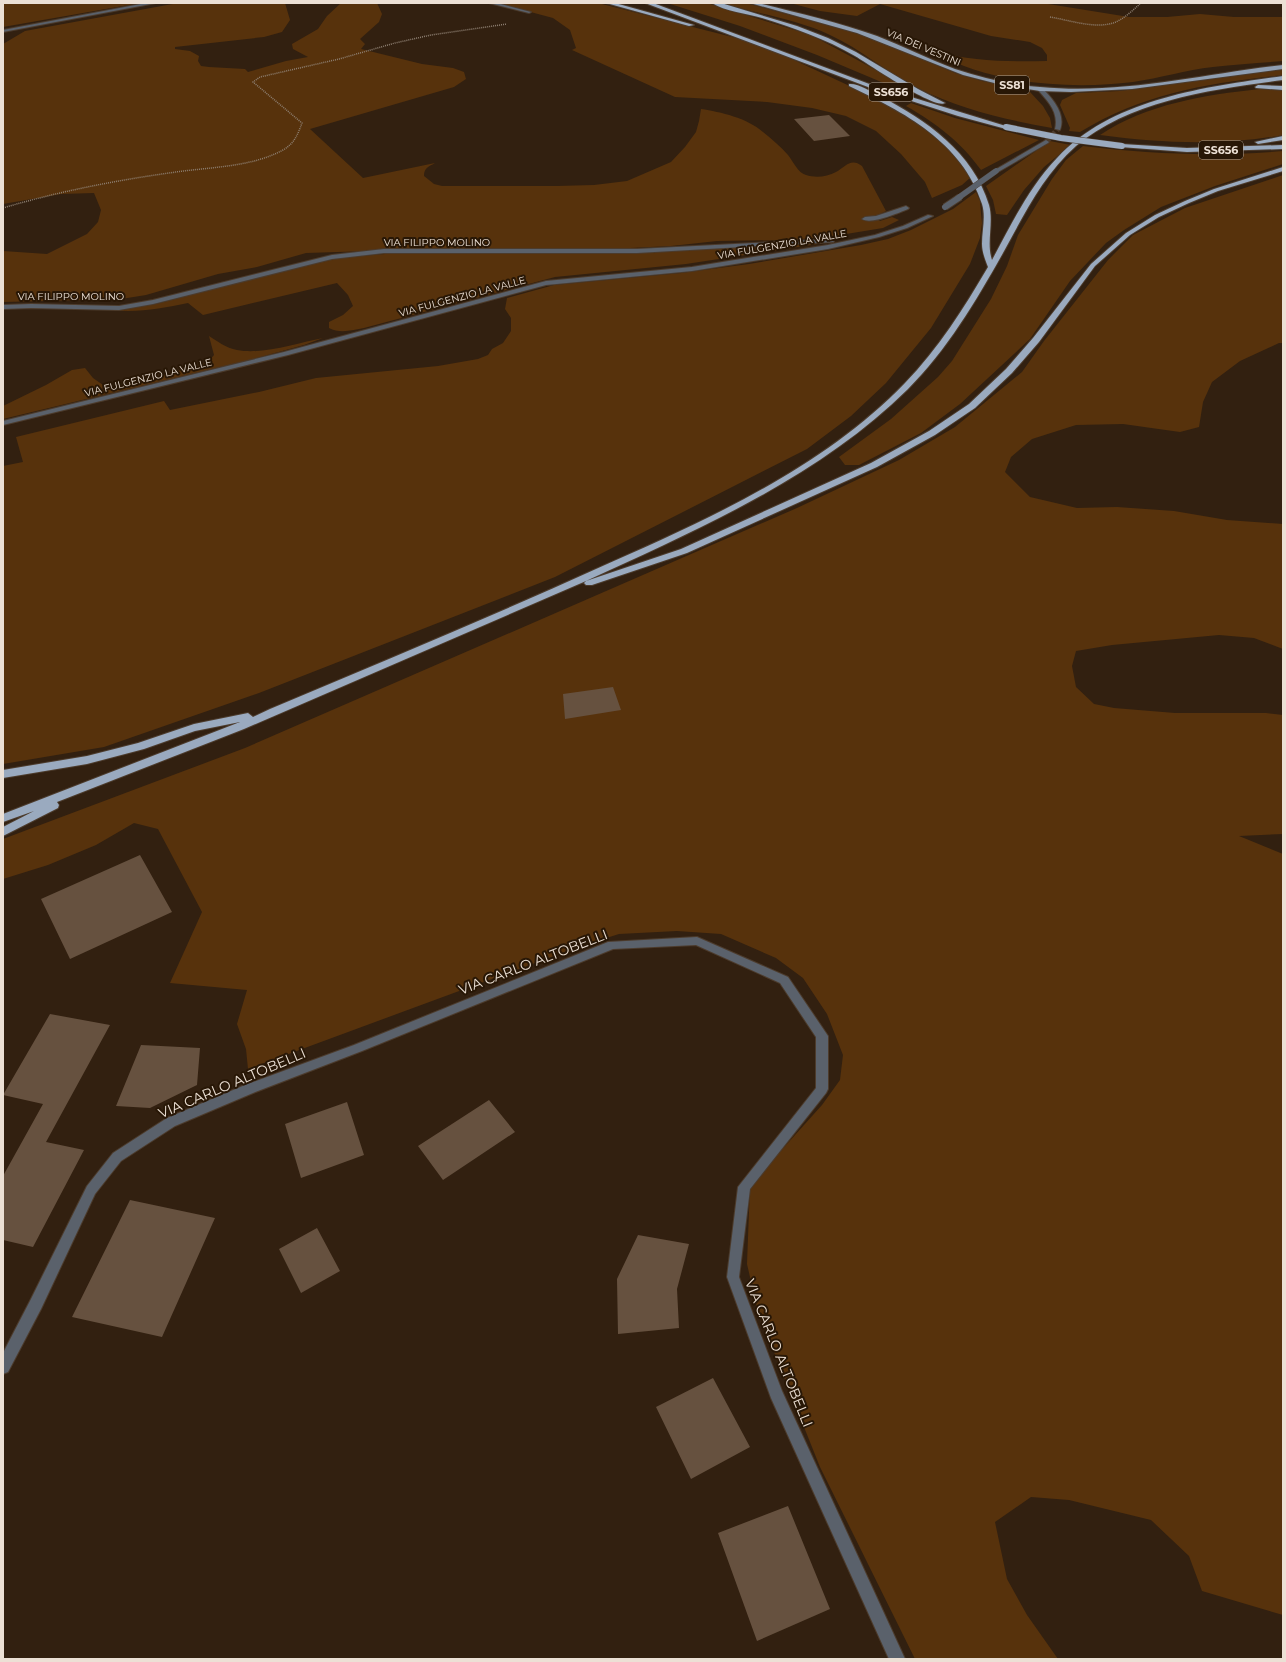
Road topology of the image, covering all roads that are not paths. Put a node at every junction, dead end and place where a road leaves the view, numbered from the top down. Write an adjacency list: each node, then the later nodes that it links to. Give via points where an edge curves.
1 (154, 3): 8 (street)
2 (491, 3): 7 (street)
3 (609, 3): 9 (highway)
4 (648, 3): 9 (highway, SS656)
5 (715, 3): 16 (highway, via 808,31 842,46 934,99)
6 (752, 3): 14 (main road, VIA DEI VESTINI / SS81, via 873,36 958,72 1005,84)
7 (529, 12)
8 (3, 31)
9 (744, 38): 10 (highway, SS656)
10 (778, 51): 16 (highway, SS656, via 909,98); 28 (highway, via 888,102 925,125 956,153 978,183 986,205 986,251)
11 (1283, 67): 14 (main road, VIA DEI VESTINI / SS81, via 1219,74 1127,89)
12 (1283, 78): 15 (highway)
13 (1283, 88): 15 (highway, via 1237,89)
14 (1040, 89): 17 (street, via 1056,110 1060,123)
15 (1194, 94): 28 (highway, via 1128,113 1088,134 1071,148 1053,166 1021,211)
16 (1006, 127): 21 (highway, SS656, bridge, via 1061,138)
17 (1058, 129)
18 (1283, 138): 21 (highway)
19 (1046, 142): 23 (street, bridge, via 996,171)
20 (1283, 147): 21 (highway, SS656)
21 (1160, 149)
22 (1283, 169): 31 (highway, via 1186,202 1128,234 1093,265 1009,371 972,406 932,434 874,465 684,551)
23 (945, 207)
24 (906, 208): 26 (street)
25 (930, 216): 27 (street, VIA FULGENZIO LA VALLE)
26 (865, 219)
27 (877, 236): 29 (street, VIA FILIPPO MOLINO, via 809,243 744,244 637,251 384,252 332,257 153,302 119,308); 30 (street, VIA FULGENZIO LA VALLE, via 828,247 692,269 546,283 293,352)
28 (991, 267): 31 (highway, via 970,303 922,371 864,425 822,456 764,492 595,574)
29 (3, 307)
30 (3, 423)
31 (526, 604): 32 (highway)
32 (273, 713): 33 (highway, via 194,728 87,760); 34 (highway)
33 (3, 774)
34 (101, 781): 35 (highway); 36 (highway)
35 (3, 818)
36 (3, 832)
37 (3, 1368): 38 (street, VIA CARLO ALTOBELLI, via 91,1190 117,1157 171,1122 612,945 697,941 784,980 822,1036 822,1089 744,1187 733,1277 776,1393)
38 (897, 1659)

